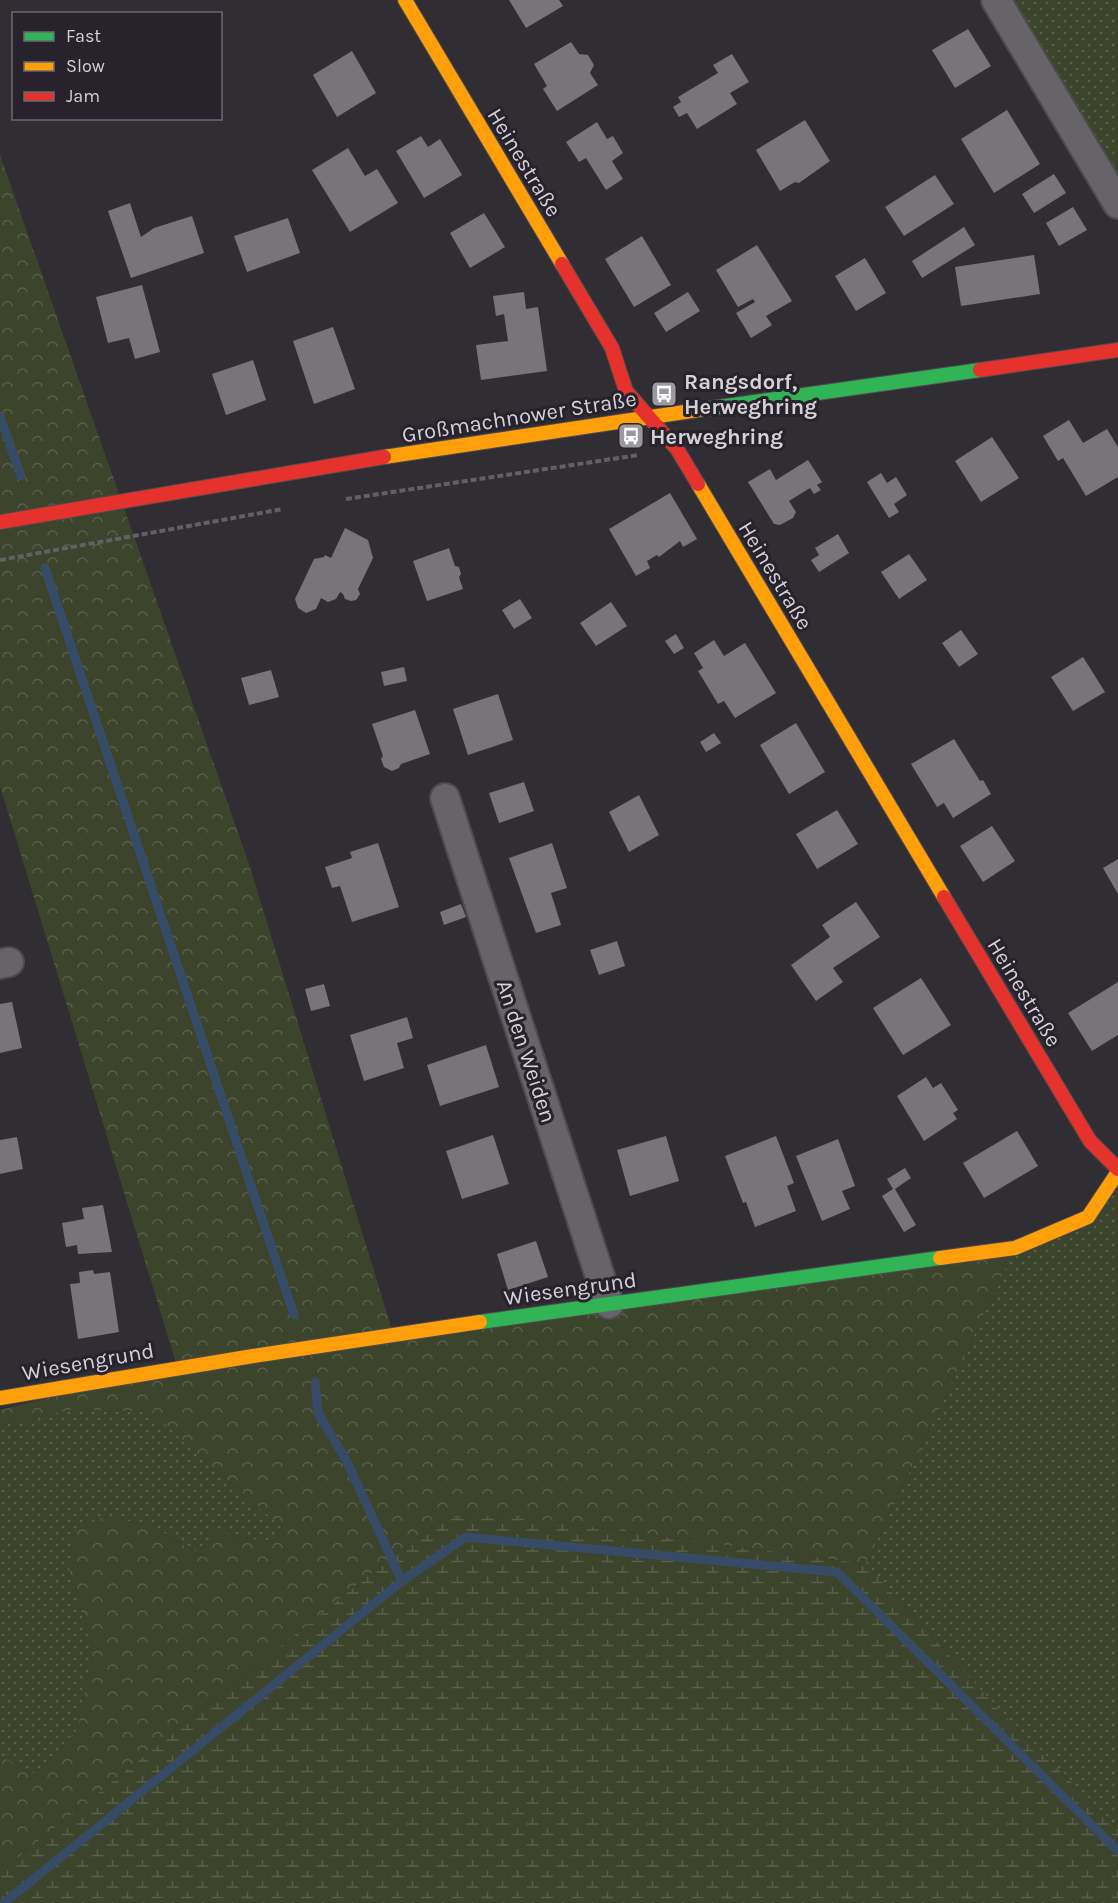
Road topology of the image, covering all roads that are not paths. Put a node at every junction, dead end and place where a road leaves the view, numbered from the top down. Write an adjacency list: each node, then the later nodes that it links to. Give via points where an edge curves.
1 (405, 0): 5 (street, Heinestraße, via 612,348 626,391)
2 (996, 0): 3 (street)
3 (1118, 204)
4 (1118, 350): 5 (street, Großmachnower Straße)
5 (648, 417): 6 (street, Großmachnower Straße); 8 (street, Heinestraße, via 677,449 1090,1141)
6 (0, 522)
7 (445, 798): 9 (street, An den Weiden)
8 (1118, 1171): 9 (street, Wiesengrund, via 1088,1217 1015,1248)
9 (609, 1304): 10 (street, Wiesengrund, via 178,1366)
10 (0, 1398)

